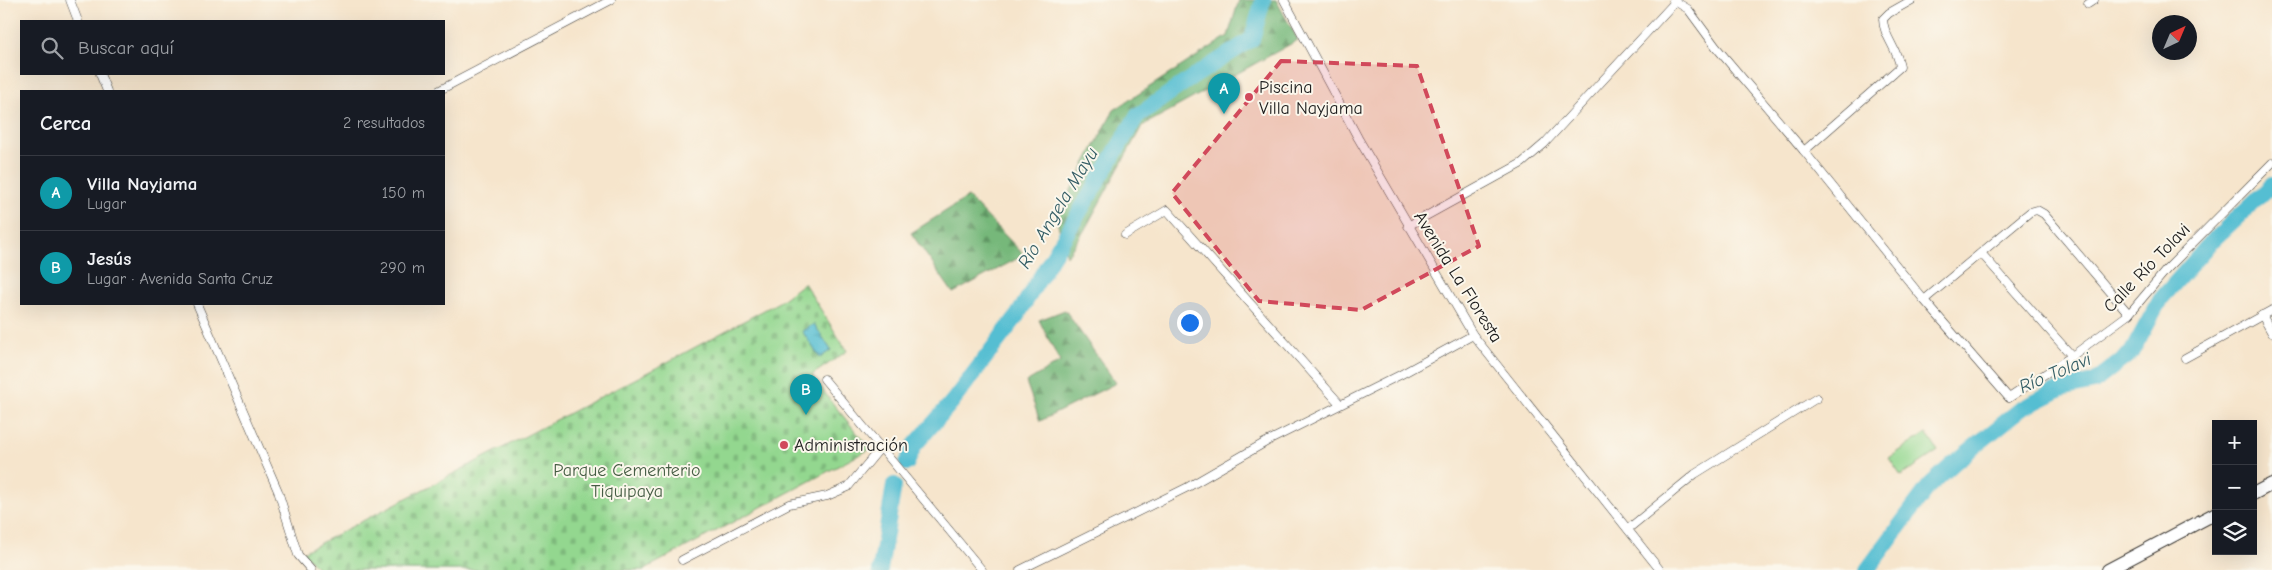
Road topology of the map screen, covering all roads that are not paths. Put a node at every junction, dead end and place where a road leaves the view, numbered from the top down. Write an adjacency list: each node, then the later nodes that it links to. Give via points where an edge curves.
1 (70, 0): 6 (street)
2 (611, 0): 9 (street)
3 (1284, 0): 12 (street, Avenida La Floresta)
4 (1912, 0): 10 (street, via 1883,19 1900,67)
5 (1673, 1): 10 (street, via 1688,9); 12 (street, via 1544,144 1522,163)
6 (78, 20)
7 (100, 75): 8 (street)
8 (107, 90)
9 (440, 90)
10 (1804, 151): 15 (street)
11 (2272, 163): 18 (street, Calle Río Tolavi, via 2167,269)
12 (1408, 226): 21 (street, Avenida La Floresta)
13 (1125, 235): 26 (street, via 1167,210)
14 (1981, 253): 15 (street); 18 (street, via 2030,212 2037,210 2044,214); 22 (street)
15 (1924, 300): 22 (street, Calle Río Tolavi, via 2009,398)
16 (197, 305): 33 (street, via 278,492 298,556)
17 (2272, 310): 19 (street)
18 (2130, 314): 22 (street, Calle Río Tolavi)
19 (2262, 315): 20 (street); 23 (street)
20 (2272, 332)
21 (1473, 335): 26 (street); 31 (street, Avenida La Floresta)
22 (2072, 356)
23 (2185, 358)
24 (824, 379): 27 (street)
25 (1817, 398): 31 (street, via 1695,474)
26 (1340, 404): 35 (street, via 1188,487)
27 (882, 446): 32 (street, via 848,487 827,496 789,504); 34 (street, via 905,479)
28 (2272, 484): 29 (main road)
29 (2257, 492)
30 (2212, 515): 37 (main road)
31 (1628, 529): 36 (street, Avenida La Floresta)
32 (682, 560)
33 (311, 570)
34 (982, 570)
35 (1020, 570)
36 (1660, 570)
37 (2108, 570)

